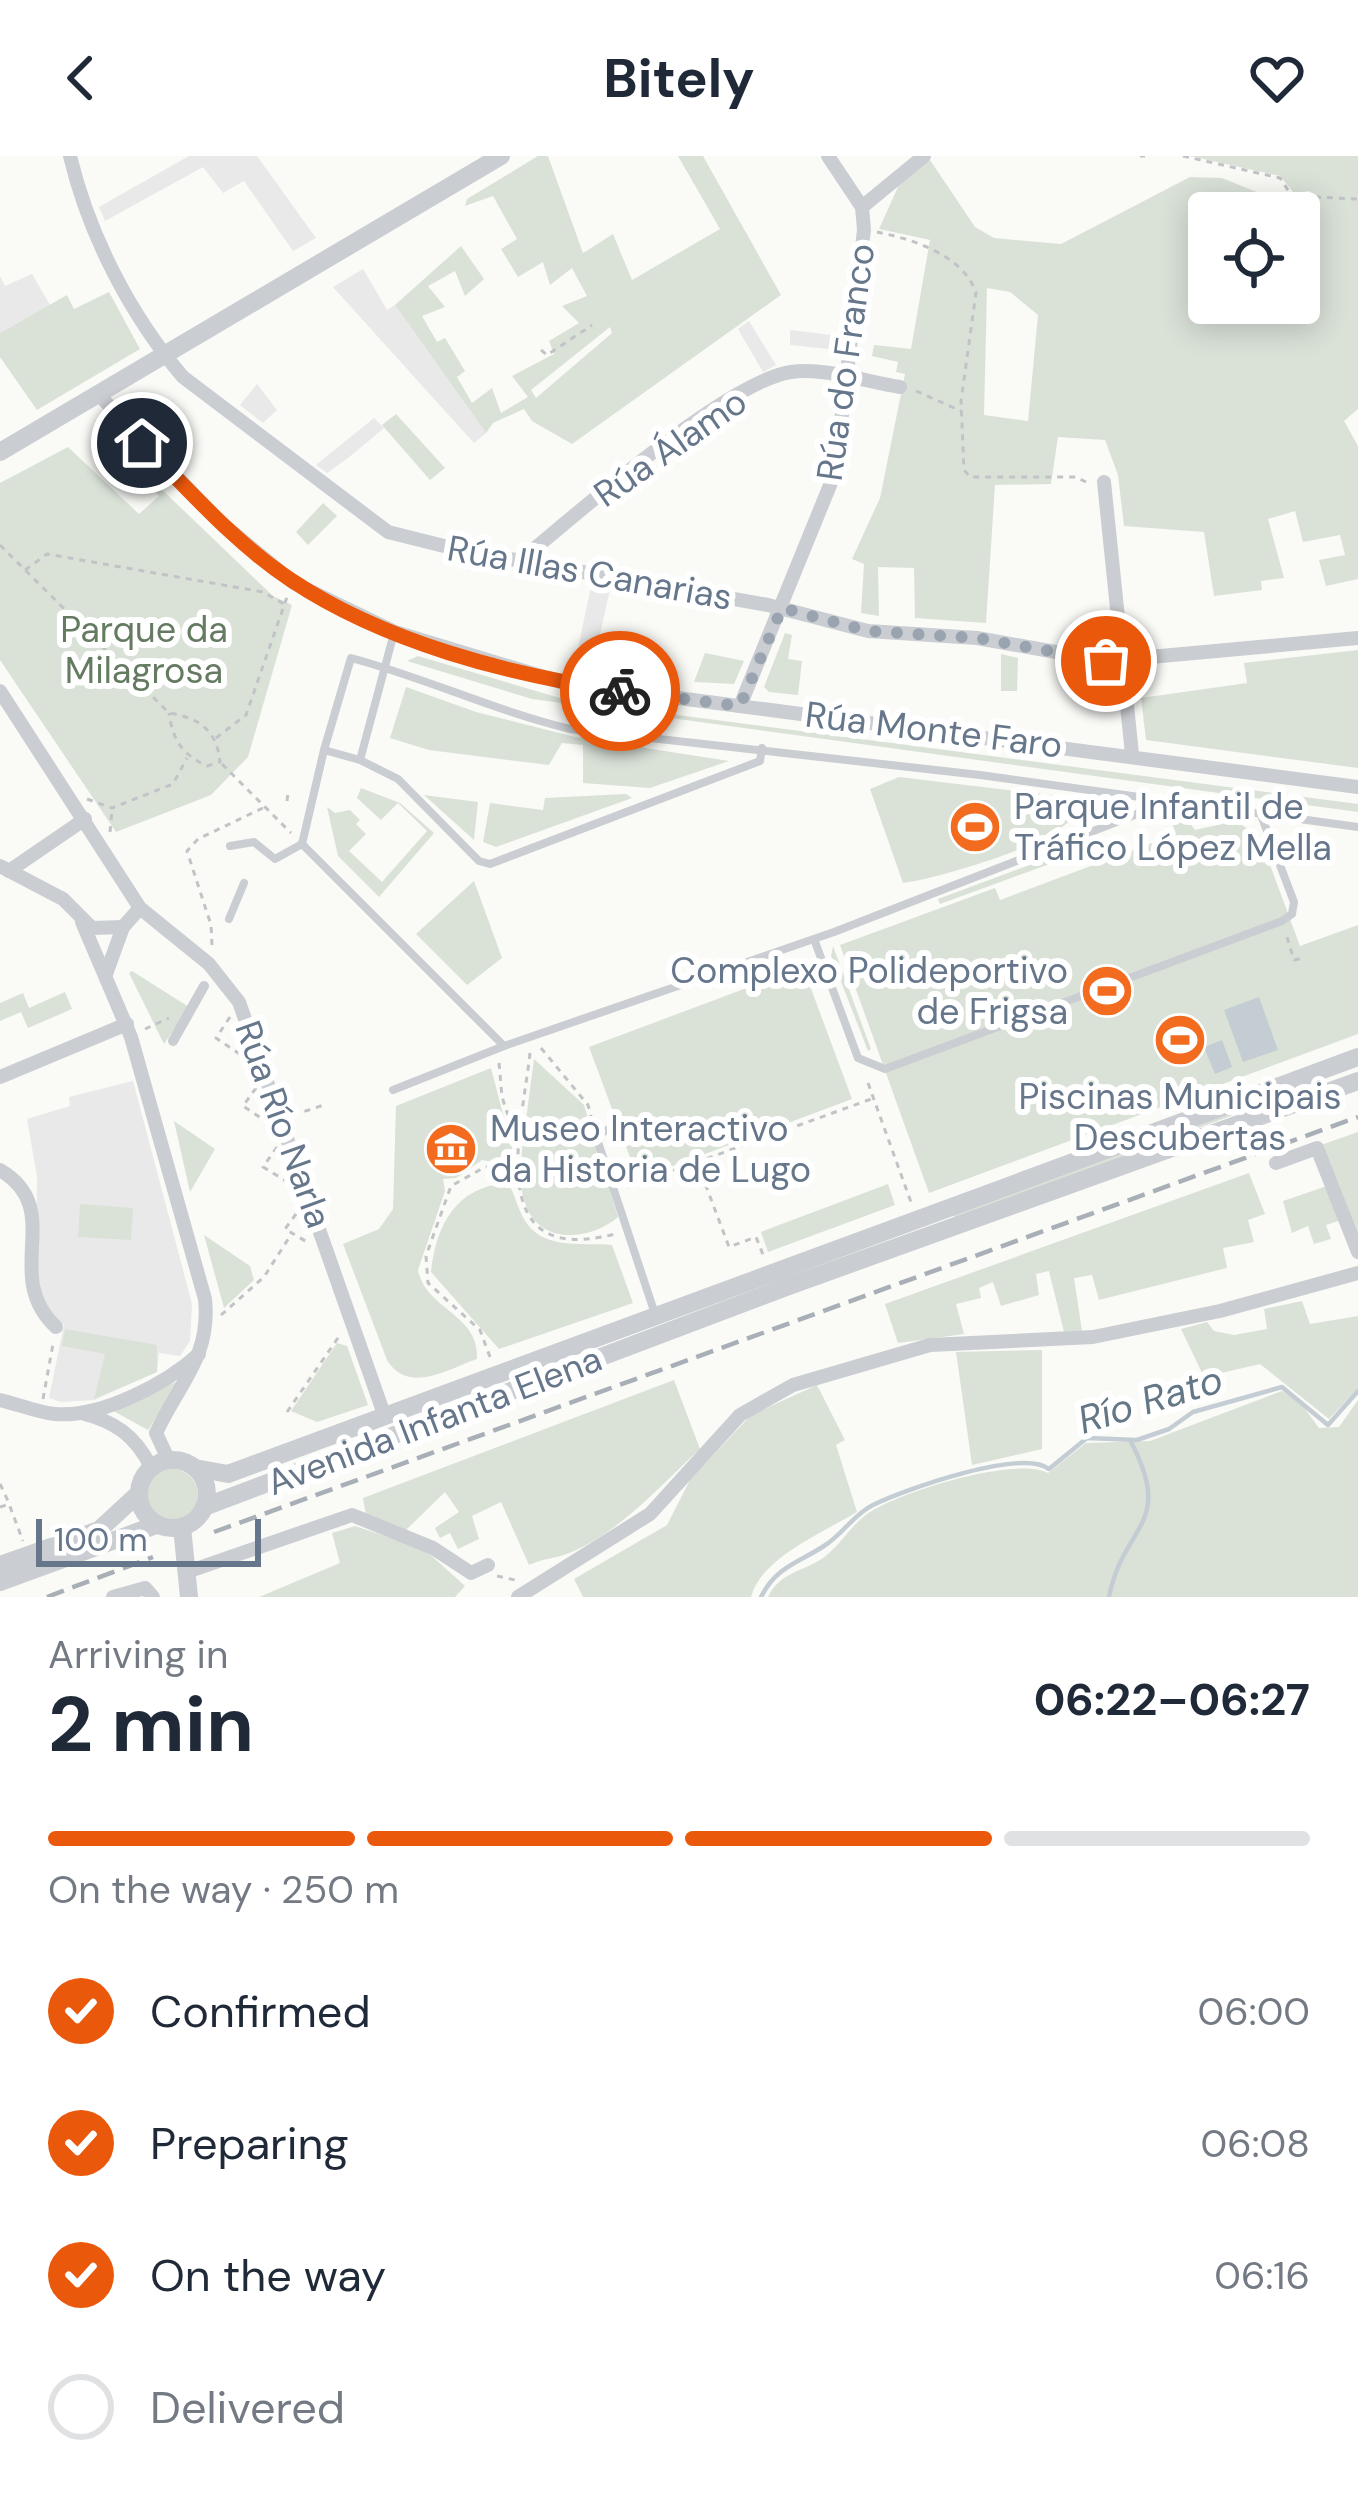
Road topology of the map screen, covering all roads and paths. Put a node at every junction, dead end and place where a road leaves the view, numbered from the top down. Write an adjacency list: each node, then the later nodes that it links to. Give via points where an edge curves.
1 (70, 156): 11 (street, via 80,198)
2 (501, 156): 11 (street)
3 (924, 156): 7 (street)
4 (1183, 156): 6 (path, via 1280,178 1292,196)
5 (832, 158): 7 (street, Rúa do Franco)
6 (1358, 199)
7 (862, 207): 8 (street, Rúa do Franco)
8 (864, 230): 12 (street, Rúa do Franco); 15 (path, via 923,243 972,281)
9 (592, 325): 10 (path, via 547,355)
10 (541, 350)
11 (165, 357): 14 (street); 19 (street, Rúa Illas Canarias, via 388,532)
12 (847, 379): 13 (street, Rúa Álamo); 19 (street, Rúa Álamo, via 790,372 710,412 548,537); 23 (street, Rúa do Franco, via 835,473)
13 (900, 388): 15 (path)
14 (100, 396): 16 (street); 24 (street, Rúa Monte Faro, via 278,571)
15 (962, 412): 17 (path, via 960,460 970,477)
16 (0, 452)
17 (1096, 483): 26 (street)
18 (0, 545): 20 (path)
19 (531, 560): 23 (street, Rúa Illas Canarias)
20 (24, 571): 22 (path, via 47,554 76,556 262,592); 30 (path)
21 (287, 597): 22 (path)
22 (284, 604): 31 (path, via 246,715)
23 (782, 608): 26 (street, Rúa Illas Canarias, via 868,631 977,638); 29 (street, Rúa do Franco)
24 (394, 632): 27 (lane); 29 (street, Rúa Monte Faro, via 564,683)
25 (1358, 638): 26 (street, Rúa Illas Canarias)
26 (1123, 662): 34 (street)
27 (383, 667): 32 (lane, via 570,729); 33 (lane, via 351,658); 36 (lane)
28 (0, 691): 46 (street, Rúa Río Narla)
29 (740, 706): 34 (street, Rúa Monte Faro)
30 (169, 713): 31 (path, via 192,716); 35 (path)
31 (214, 739): 37 (path)
32 (762, 748): 36 (lane, via 760,761 490,864 398,779); 41 (lane)
33 (324, 750): 36 (lane); 49 (lane)
34 (1132, 754): 38 (street, Rúa Monte Faro)
35 (188, 757): 37 (path); 44 (path, via 173,784)
36 (360, 760)
37 (220, 762): 43 (path)
38 (1358, 787)
39 (288, 793): 42 (path)
40 (87, 799): 44 (path)
41 (1154, 800): 45 (lane); 58 (lane, via 1137,814)
42 (286, 801)
43 (265, 807): 49 (path); 59 (path, via 187,851)
44 (112, 808): 48 (path)
45 (1261, 815): 47 (lane); 58 (lane, via 1294,902 1282,921 885,1069 858,1058)
46 (85, 819): 51 (street); 53 (street, Rúa Río Narla)
47 (1358, 827)
48 (110, 832)
49 (302, 844): 50 (lane, via 275,859 254,842); 68 (lane)
50 (230, 846)
51 (5, 869): 55 (street, via 63,898)
52 (244, 883): 54 (lane)
53 (140, 908): 56 (street); 113 (street, Rúa Río Narla, via 209,964 238,1003)
54 (229, 919)
55 (82, 922): 56 (street, via 102,931); 61 (street)
56 (123, 927): 61 (street)
57 (1287, 937): 60 (path, via 1294,960)
58 (814, 939): 68 (lane)
59 (212, 944)
60 (1303, 958)
61 (106, 974): 65 (street)
62 (204, 986): 64 (street)
63 (231, 1015): 72 (path, via 216,1038)
64 (179, 1023): 66 (path, via 168,1018); 67 (street)
65 (127, 1024): 74 (street); 107 (street, via 205,1299)
66 (143, 1030)
67 (173, 1041)
68 (505, 1046): 78 (lane)
69 (542, 1048): 84 (path, via 588,1105)
70 (530, 1052): 86 (path)
71 (1358, 1057): 96 (street, Avenida Infanta Elena)
72 (253, 1063)
73 (499, 1063): 86 (path)
74 (0, 1077)
75 (1358, 1081): 96 (street, Avenida Infanta Elena)
76 (260, 1082): 82 (path, via 243,1106)
77 (868, 1083): 79 (path)
78 (393, 1090)
79 (874, 1098): 87 (path); 96 (path)
80 (324, 1105): 81 (path)
81 (291, 1115)
82 (277, 1129)
83 (609, 1129): 84 (lane)
84 (596, 1136): 97 (lane)
85 (281, 1141): 94 (path, via 263,1167)
86 (518, 1147): 91 (path)
87 (697, 1160): 93 (path); 101 (path, via 729,1247 756,1237)
88 (1276, 1163): 100 (street, via 1317,1148)
89 (0, 1170): 106 (street, via 31,1207 31,1295)
90 (466, 1170): 92 (path)
91 (516, 1171): 92 (path, via 485,1167); 97 (path, via 523,1208 543,1231 587,1241)
92 (465, 1178): 108 (path, via 452,1186 426,1256 428,1283 481,1330)
93 (628, 1187)
94 (298, 1189)
95 (303, 1204): 98 (path, via 285,1229)
96 (923, 1219): 105 (street, Avenida Infanta Elena)
97 (628, 1230): 105 (lane)
98 (292, 1233): 99 (path); 103 (path, via 264,1277)
99 (319, 1250)
100 (1358, 1252)
101 (765, 1259)
102 (1358, 1273): 128 (street, via 1093,1337 907,1349 793,1385 740,1414 658,1505)
103 (221, 1315)
104 (346, 1325): 111 (path)
105 (660, 1326): 113 (street, Avenida Infanta Elena); 120 (street, Avenida Infanta Elena)
106 (56, 1327): 110 (path)
107 (203, 1349): 112 (street, via 173,1377); 114 (street, via 156,1432)
108 (490, 1357)
109 (0, 1400): 112 (street)
110 (42, 1401)
111 (286, 1412)
112 (81, 1413): 114 (street, via 111,1420)
113 (385, 1417): 115 (street, Avenida Infanta Elena, via 228,1474)
114 (160, 1464): 115 (street); 117 (street)
115 (195, 1468): 120 (street, via 206,1486)
116 (0, 1484): 118 (path)
117 (138, 1495): 121 (street); 125 (street, via 99,1530)
118 (9, 1504): 119 (path); 123 (path)
119 (0, 1507)
120 (204, 1507): 122 (street)
121 (156, 1525): 122 (street); 127 (street)
122 (182, 1527): 126 (street)
123 (23, 1543)
124 (488, 1564): 126 (street, via 472,1574 433,1548 352,1515); 128 (path, via 491,1574 512,1575)
125 (0, 1565)
126 (187, 1572): 131 (street)
127 (0, 1582)
128 (517, 1589)
129 (113, 1597): 130 (street, via 145,1588)
130 (153, 1597)
131 (188, 1597)

